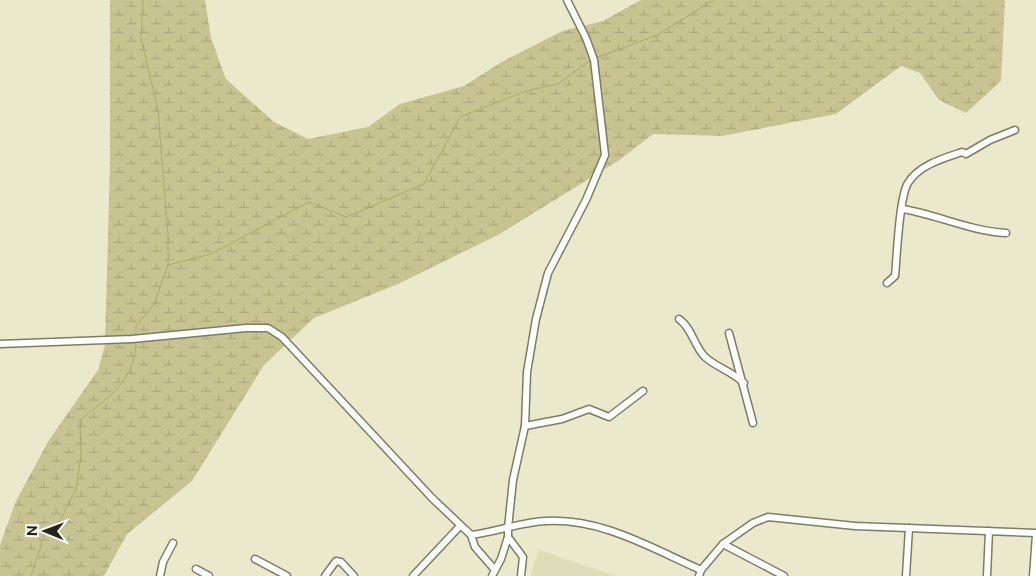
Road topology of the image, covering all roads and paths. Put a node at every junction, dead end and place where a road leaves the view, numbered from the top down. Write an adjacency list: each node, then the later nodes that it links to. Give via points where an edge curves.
1 (567, 0): 12 (street, via 594,60 605,155 545,280 527,372)
2 (1015, 130): 3 (street, via 966,154 923,168 908,183)
3 (903, 209): 4 (street, via 927,213 972,229); 5 (street, via 895,276)
4 (1006, 233)
5 (887, 282)
6 (678, 319): 9 (street, via 705,356)
7 (729, 333): 9 (street)
8 (0, 344): 13 (street, via 140,339 268,328 276,332)
9 (744, 383): 11 (street)
10 (643, 391): 12 (street, via 609,417 589,409 562,419)
11 (753, 423)
12 (525, 426): 14 (street, via 513,480)
13 (460, 526): 18 (street); 31 (street)
14 (508, 528): 18 (street); 19 (street); 25 (street, via 571,520 598,525)
15 (909, 528): 16 (street); 21 (street, via 768,517 753,523); 34 (street)
16 (989, 532): 17 (street); 35 (street)
17 (1036, 534): 36 (street)
18 (471, 535): 24 (street, via 475,547)
19 (508, 537): 24 (street); 32 (street, via 523,557)
20 (173, 543): 26 (street)
21 (723, 544): 25 (street); 33 (street)
22 (256, 559): 28 (street)
23 (196, 569): 27 (street)
24 (494, 573)
25 (700, 573)
26 (160, 576)
27 (209, 576)
28 (287, 576)
29 (325, 576): 30 (street, via 336,560)
30 (354, 576)
31 (413, 576)
32 (521, 576)
33 (784, 576)
34 (906, 576)
35 (986, 576)
36 (1033, 576)

